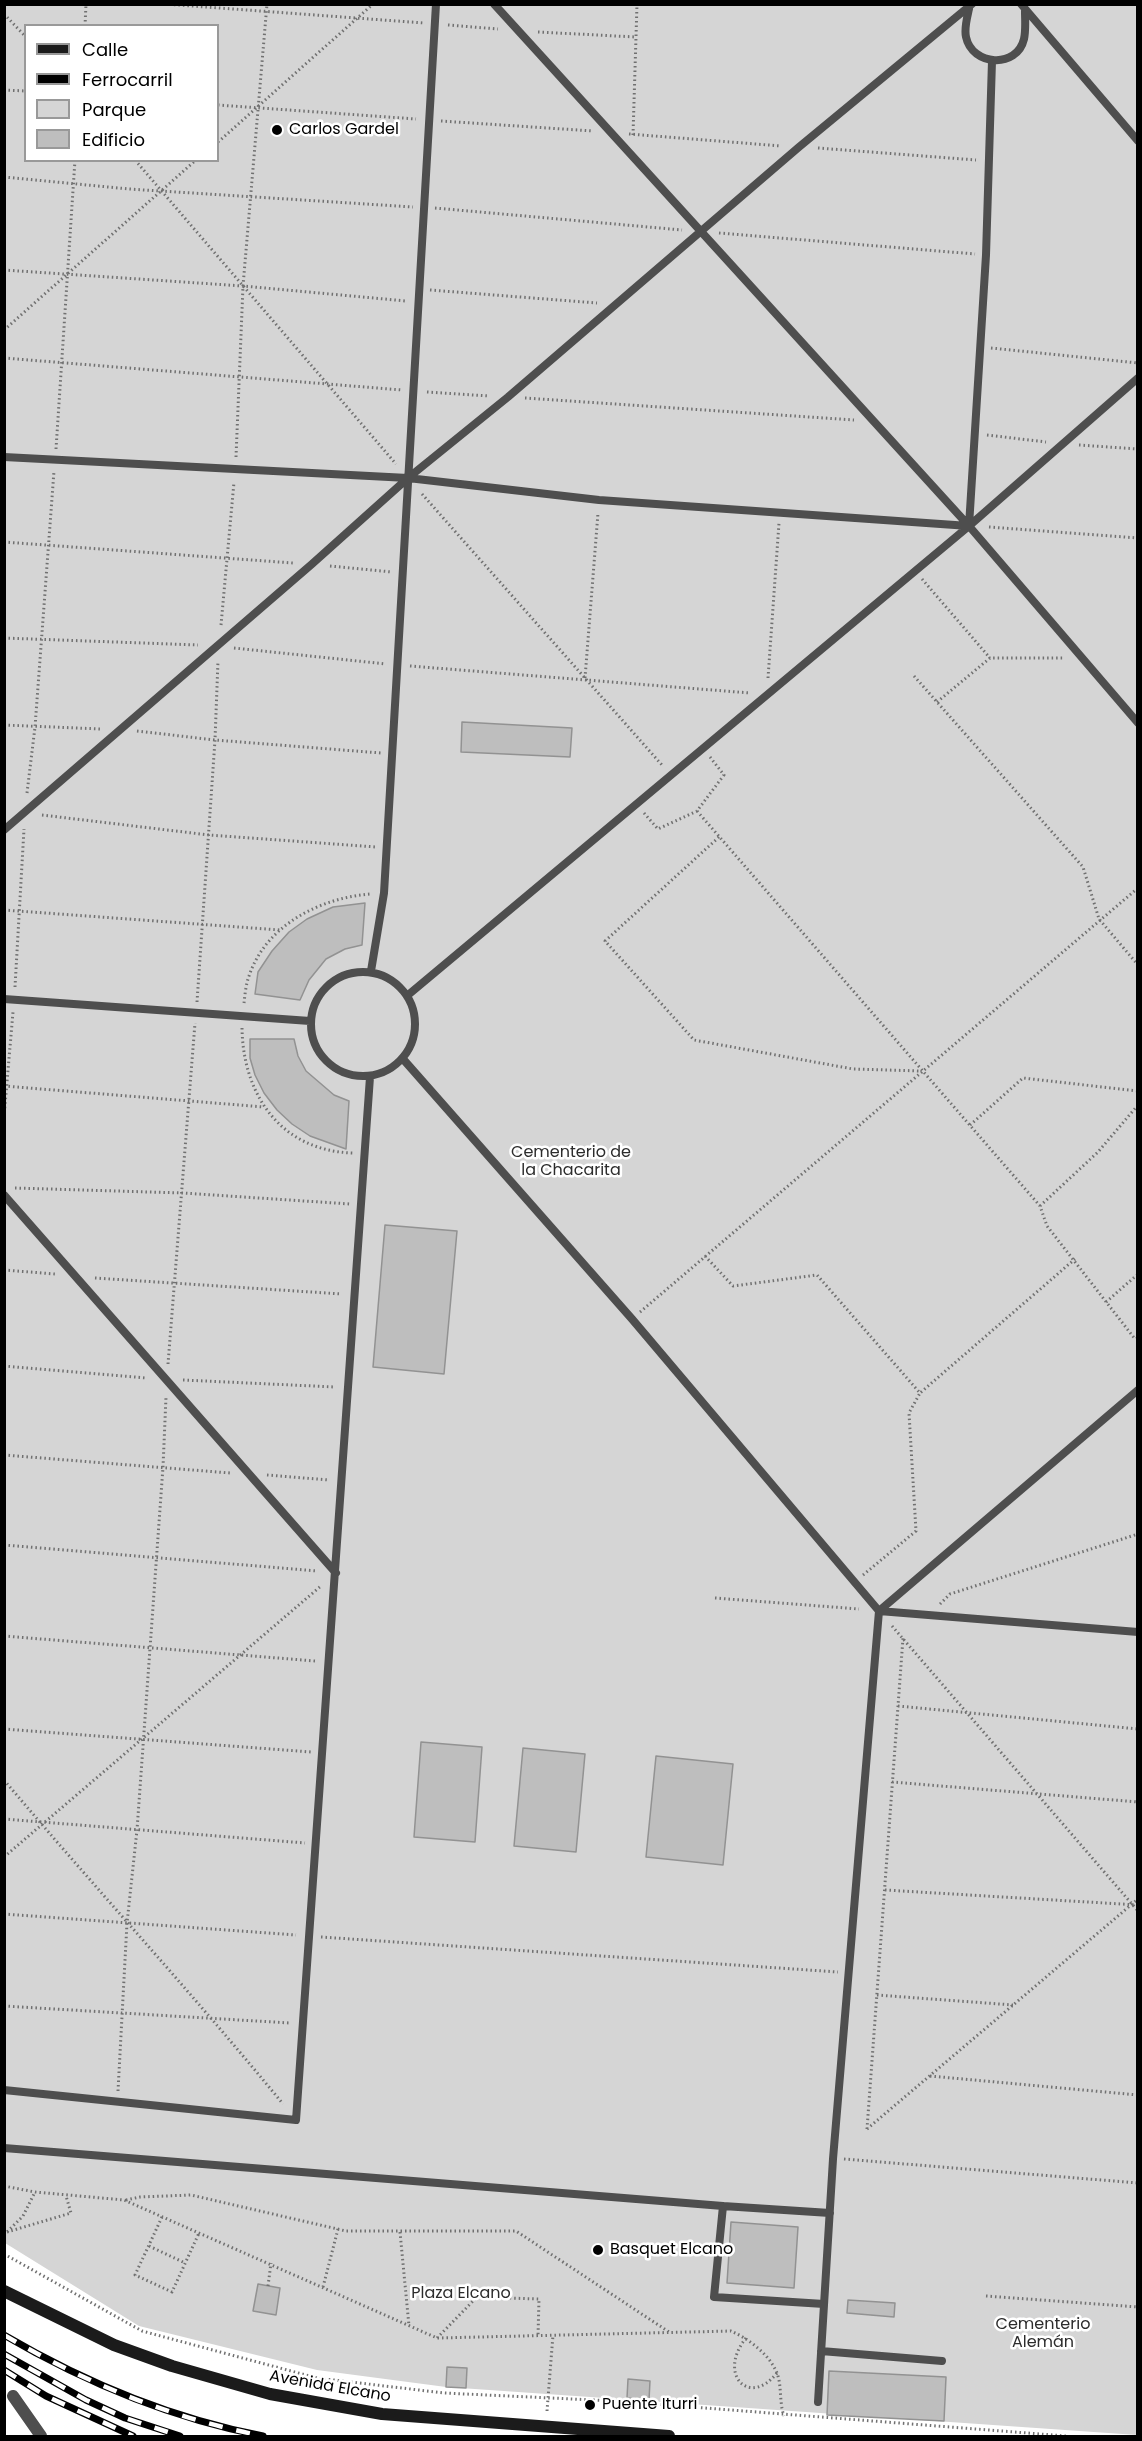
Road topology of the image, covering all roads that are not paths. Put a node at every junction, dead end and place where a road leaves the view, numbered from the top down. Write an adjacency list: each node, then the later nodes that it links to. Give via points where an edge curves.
1 (436, 4): 10 (lane)
2 (494, 4): 7 (lane)
3 (971, 7): 5 (lane, via 966,38 981,57); 7 (lane)
4 (1023, 8): 5 (lane, via 1024,39 1020,49 1012,56); 6 (lane)
5 (992, 61): 11 (lane)
6 (1137, 141)
7 (700, 231): 10 (lane); 11 (lane)
8 (1137, 378): 11 (lane)
9 (4, 457): 10 (lane)
10 (408, 478): 11 (lane, via 599,500); 13 (lane); 14 (lane, via 384,893)
11 (969, 526): 12 (lane); 15 (lane)
12 (1137, 723)
13 (4, 830)
14 (371, 971): 15 (lane, via 392,980); 17 (lane, via 342,975 319,993)
15 (408, 995): 18 (lane, via 416,1028)
16 (4, 999): 17 (lane)
17 (310, 1021): 19 (lane, via 318,1051 340,1071)
18 (403, 1059): 19 (lane, via 388,1071); 23 (lane, via 632,1319)
19 (370, 1077): 22 (lane)
20 (4, 1195): 22 (lane)
21 (1137, 1390): 23 (lane)
22 (336, 1573): 25 (lane, via 296,2120)
23 (879, 1611): 24 (lane); 28 (lane)
24 (1137, 1632)
25 (4, 2090)
26 (4, 2148): 27 (lane)
27 (723, 2205): 28 (lane); 30 (lane, via 714,2296)
28 (830, 2213): 30 (lane)
29 (4, 2291): 36 (main road, Avenida Elcano, via 114,2344 172,2366 270,2394 382,2414)
30 (824, 2304): 31 (lane)
31 (822, 2351): 32 (lane); 34 (lane)
32 (942, 2361)
33 (13, 2396): 35 (street)
34 (818, 2402)
35 (41, 2436)
36 (669, 2436)

